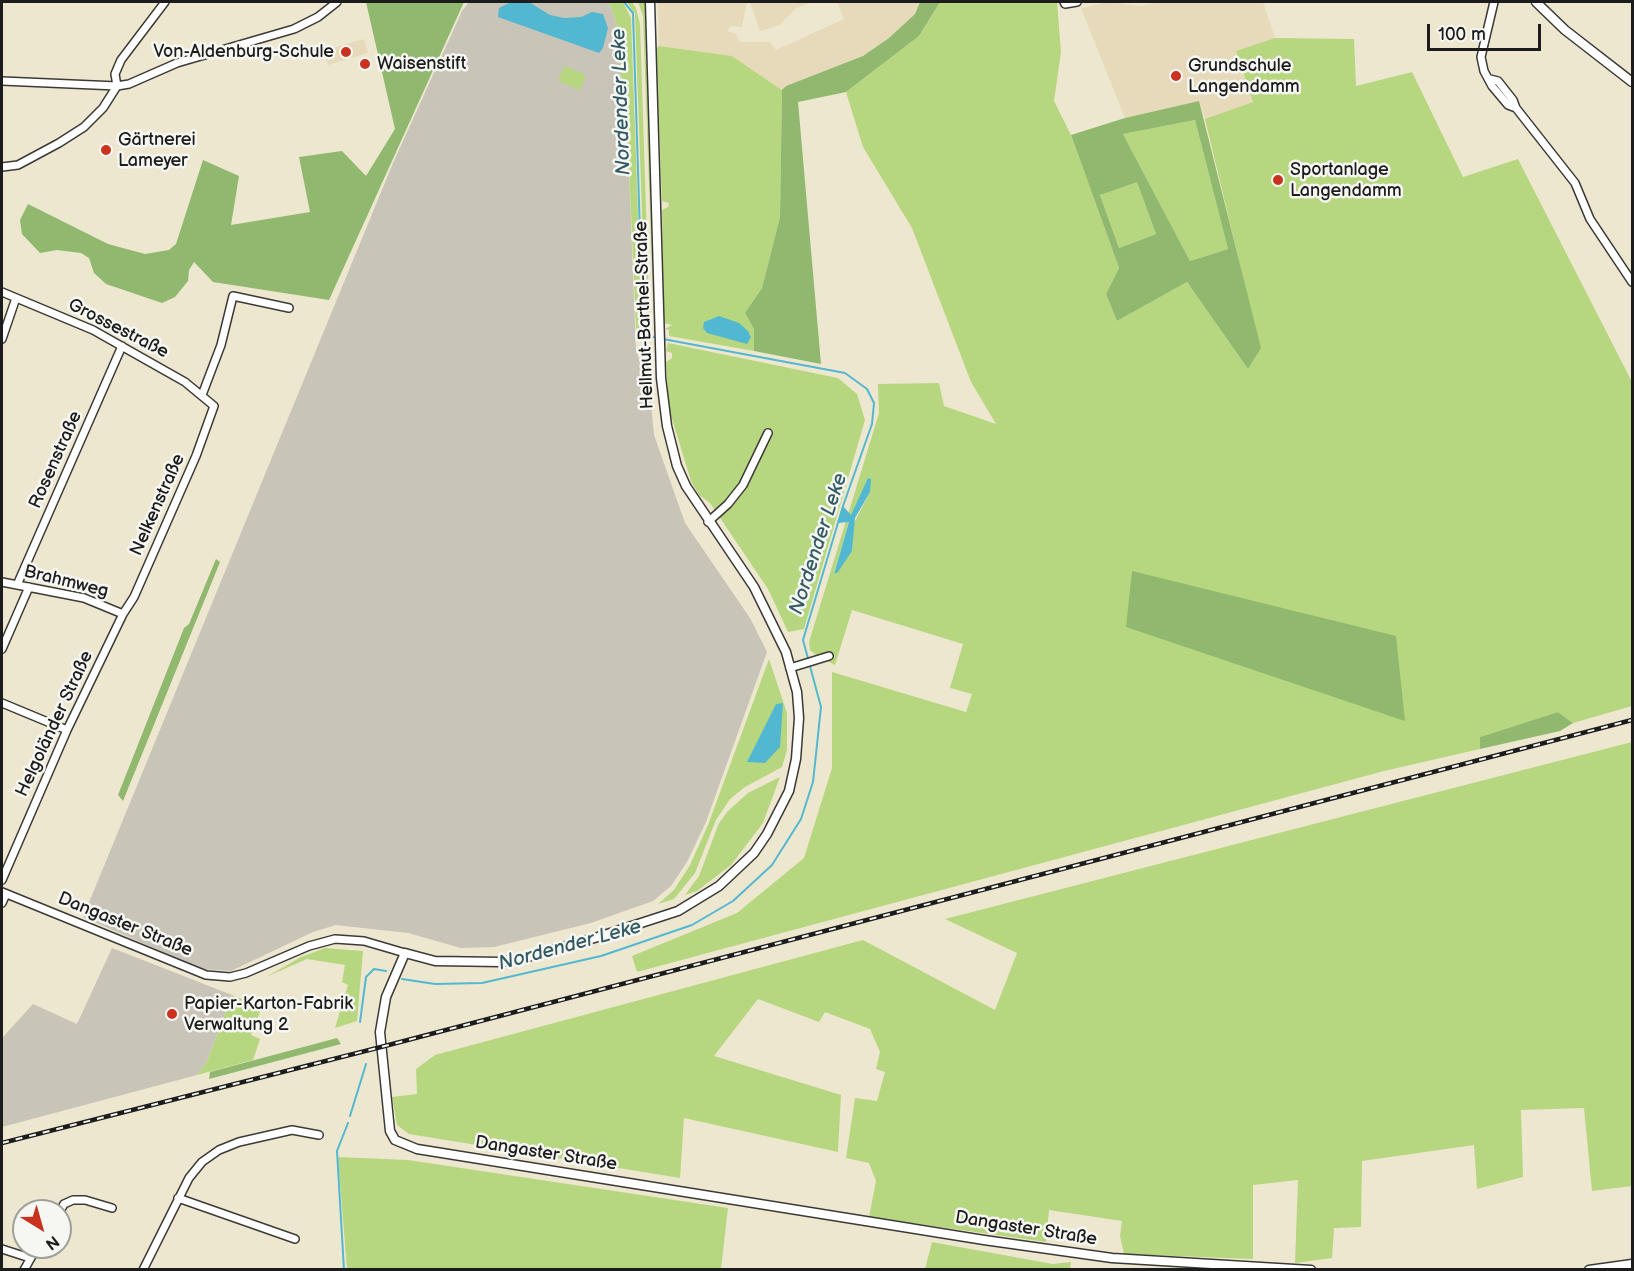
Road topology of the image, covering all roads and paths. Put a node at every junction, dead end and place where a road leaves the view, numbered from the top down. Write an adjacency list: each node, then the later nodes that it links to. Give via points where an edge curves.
1 (165, 2): 12 (street, via 121,60 115,74)
2 (330, 2): 9 (street)
3 (337, 2): 9 (street)
4 (650, 2): 23 (street, Hellmut-Barthel-Straße, via 663,402 671,445 686,486)
5 (1064, 2): 6 (street)
6 (1077, 2)
7 (1494, 2): 14 (street, via 1481,57 1484,72 1575,183 1590,219)
8 (1536, 2): 11 (street)
9 (327, 10): 12 (street, via 294,29 177,63)
10 (2, 81): 12 (street)
11 (1632, 82)
12 (117, 86): 13 (street, via 84,127 18,165)
13 (2, 167)
14 (1632, 282)
15 (2, 292): 16 (street, Grossestraße)
16 (16, 298): 18 (street); 19 (street, Grossestraße, via 77,322)
17 (289, 308): 20 (street, via 233,296 221,345)
18 (2, 339)
19 (122, 346): 20 (street, Grossestraße); 25 (street, Rosenstraße)
20 (202, 395): 21 (street, Grossestraße)
21 (214, 406): 27 (street, Nelkenstraße, via 196,456)
22 (768, 433): 23 (street, via 743,485)
23 (708, 522): 30 (street, Hellmut-Barthel-Straße, via 765,605)
24 (2, 582): 25 (street, Brahmweg)
25 (17, 585): 26 (street, Brahmweg)
26 (29, 587): 27 (street, Brahmweg, via 84,598); 28 (street)
27 (123, 614): 32 (street, Helgoländer Straße)
28 (2, 650)
29 (829, 656): 30 (street)
30 (790, 668): 36 (street, Hellmut-Barthel-Straße, via 799,718 789,791 754,853 719,886 678,911 524,958 482,964 435,962)
31 (2, 703): 32 (street)
32 (67, 730): 33 (street, Helgoländer Straße)
33 (2, 880)
34 (4, 893): 35 (street); 36 (street, Dangaster Straße, via 206,975 230,977 246,973 335,939 364,941)
35 (2, 903)
36 (405, 953): 44 (street, Dangaster Straße, via 390,984 380,1032 390,1131 395,1140 417,1149 1112,1258)
37 (319, 1135): 38 (street, via 292,1130 219,1150 202,1162)
38 (178, 1198): 41 (street); 43 (street)
39 (72, 1200): 40 (street)
40 (112, 1208)
41 (295, 1239)
42 (1632, 1264): 45 (street)
43 (143, 1269)
44 (1311, 1269)
45 (1590, 1269)

